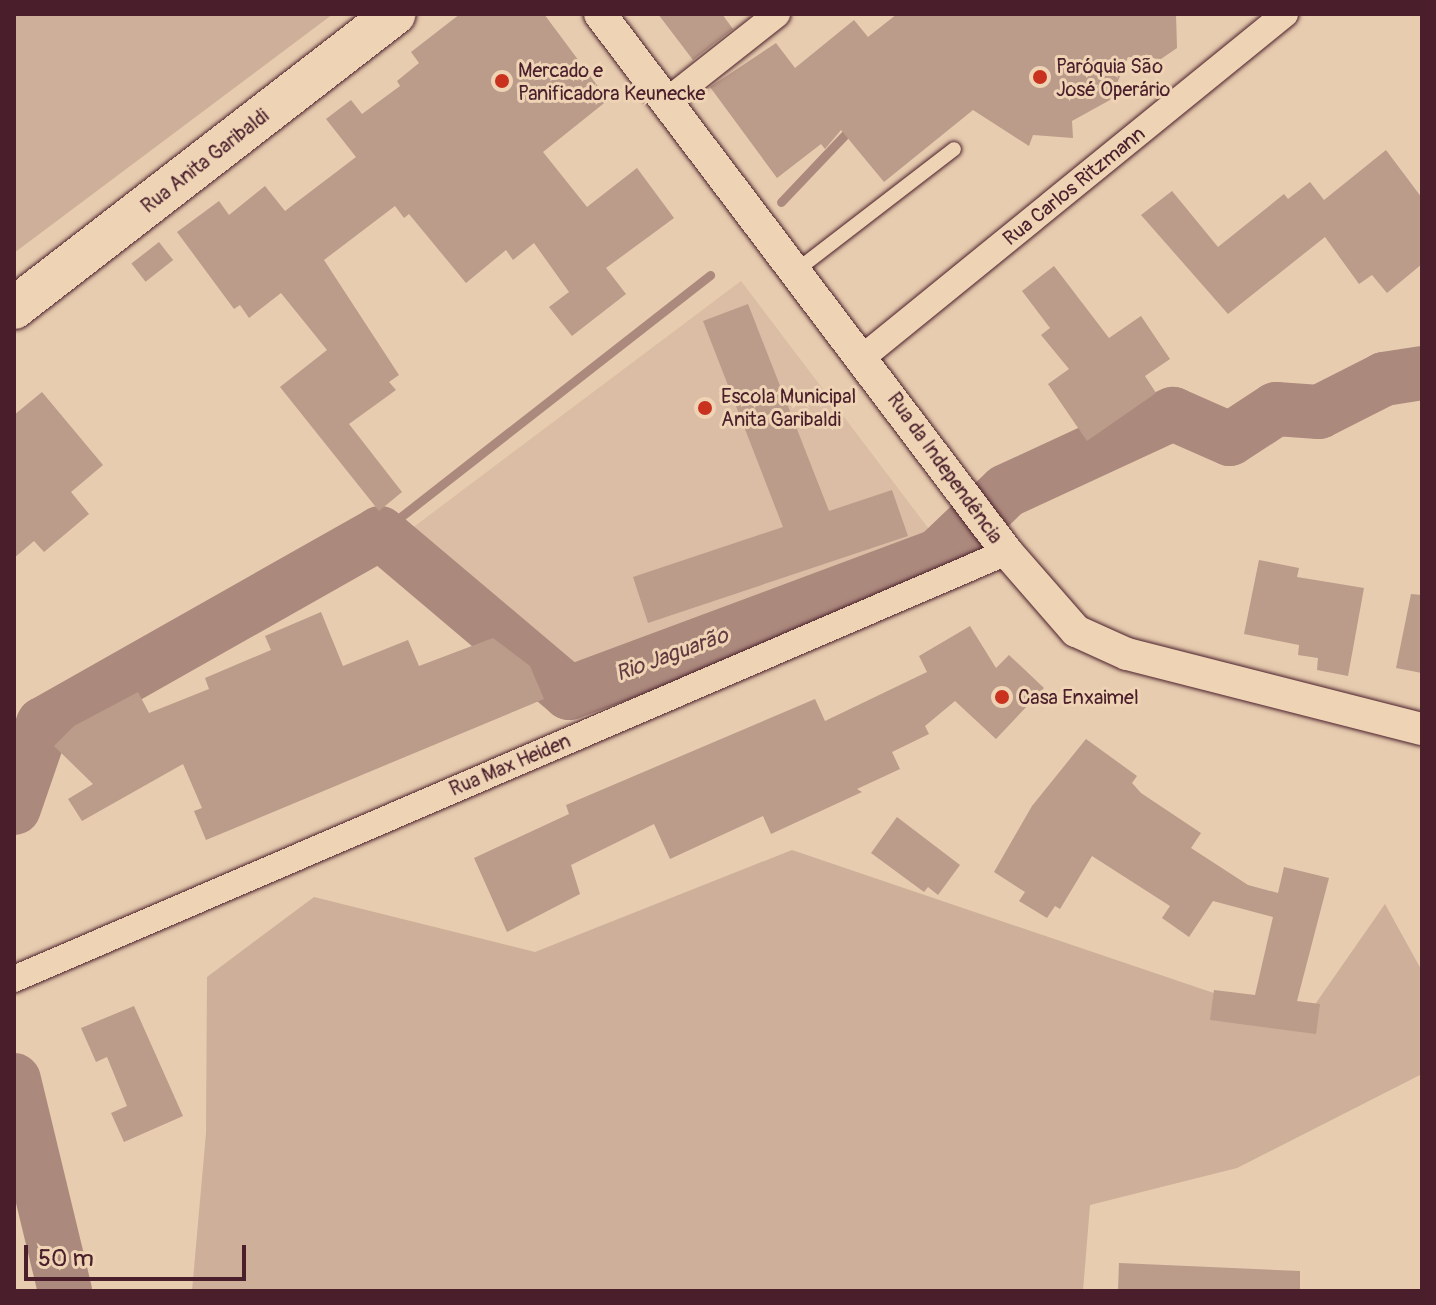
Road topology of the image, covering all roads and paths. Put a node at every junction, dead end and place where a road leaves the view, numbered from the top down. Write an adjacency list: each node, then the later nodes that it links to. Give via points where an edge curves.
1 (395, 14): 8 (main road, Rua Anita Garibaldi)
2 (600, 14): 5 (street, Rua da Independência)
3 (777, 14): 5 (street)
4 (1285, 14): 9 (street, Rua Carlos Ritzmann)
5 (667, 101): 7 (street, Rua da Independência)
6 (954, 149): 7 (lane)
7 (797, 270): 9 (street, Rua da Independência)
8 (14, 308)
9 (863, 357): 10 (street, Rua da Independência)
10 (998, 539): 11 (street, Rua da Independência, via 1052,609 1101,646); 12 (street, Rua Max Heiden)
11 (1422, 729)
12 (14, 979)

